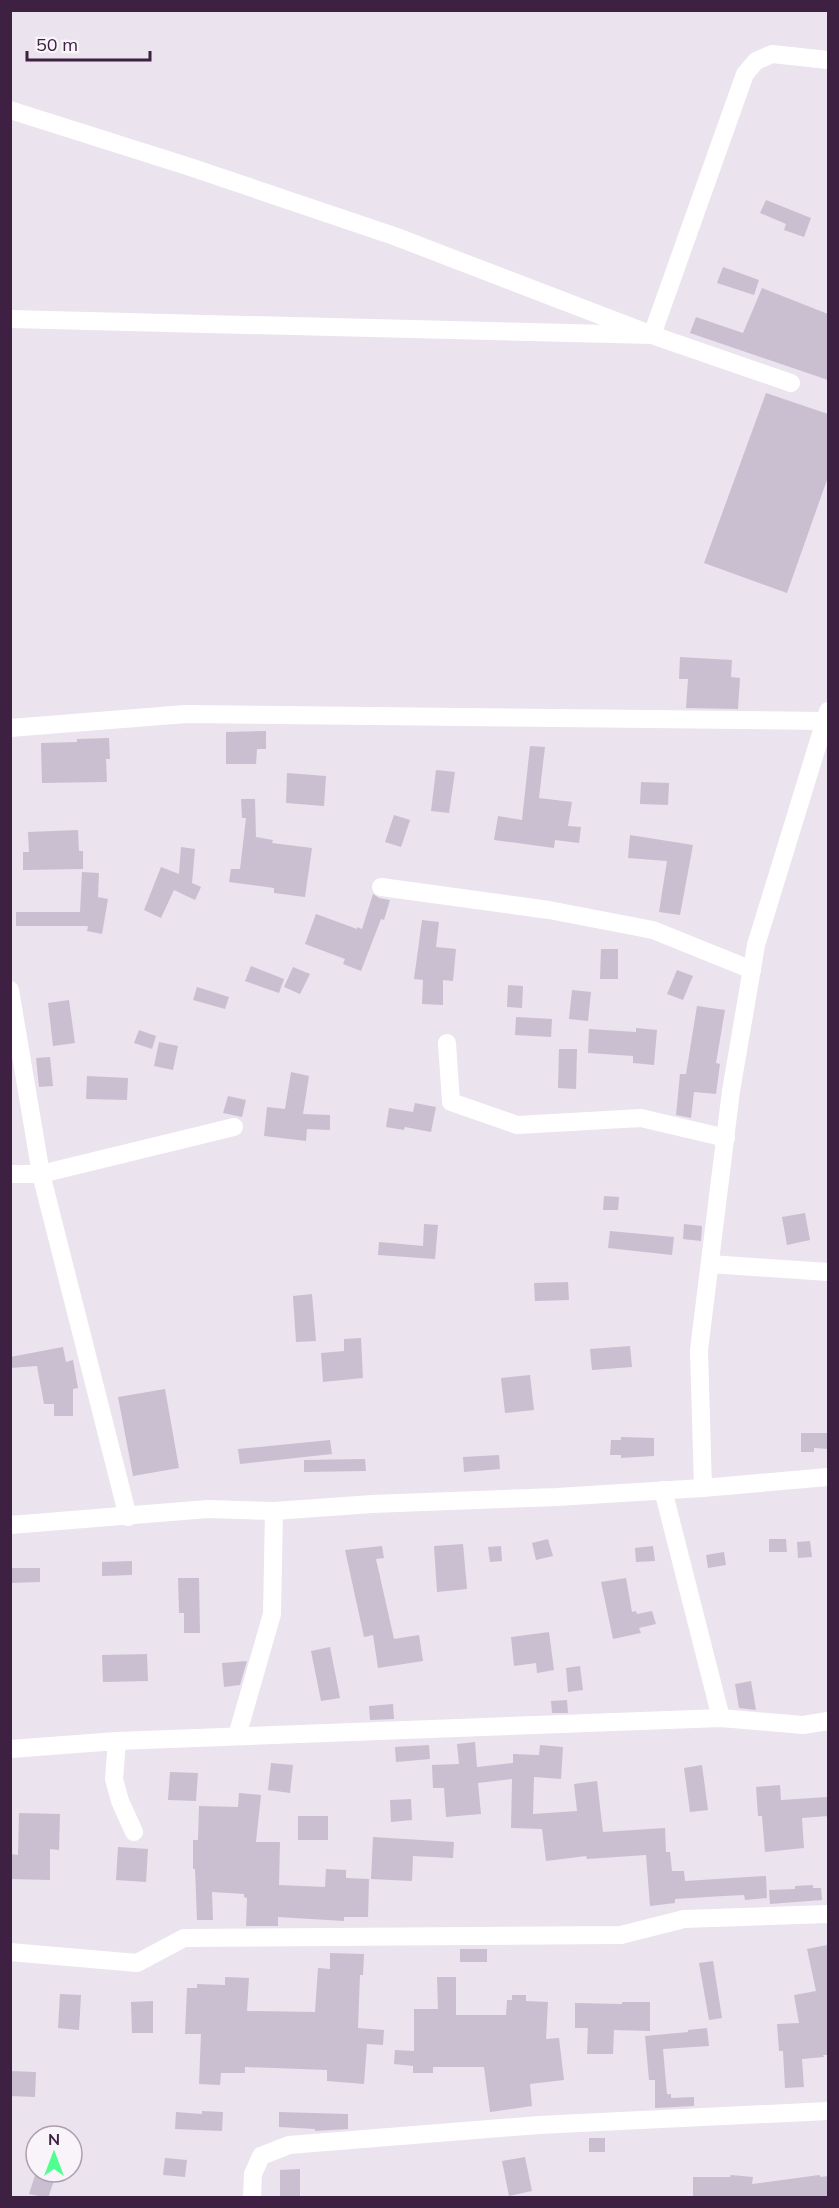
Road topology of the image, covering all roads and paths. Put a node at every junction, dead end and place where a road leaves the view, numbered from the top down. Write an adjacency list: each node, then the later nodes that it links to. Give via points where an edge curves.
1 (828, 60): 4 (street, via 772,54 756,61 745,74)
2 (10, 110): 4 (street, via 394,236)
3 (10, 319): 4 (street)
4 (652, 335): 5 (street)
5 (791, 383)
6 (827, 715): 7 (street, via 186,714); 9 (street, via 756,945)
7 (10, 728)
8 (381, 887): 9 (street, via 549,910 653,930)
9 (752, 970): 13 (street)
10 (10, 990): 15 (street)
11 (447, 1043): 13 (street, via 451,1102 517,1125 641,1118)
12 (234, 1128): 15 (street)
13 (726, 1138): 16 (street)
14 (10, 1174): 15 (street)
15 (41, 1174): 22 (street)
16 (710, 1264): 17 (street); 19 (street, via 699,1350)
17 (828, 1272)
18 (828, 1478): 19 (street)
19 (703, 1488): 20 (street)
20 (663, 1490): 21 (street); 24 (street)
21 (274, 1511): 22 (street, via 208,1509); 26 (street, via 272,1614)
22 (128, 1517): 23 (street)
23 (10, 1525)
24 (721, 1718): 25 (street, via 803,1725); 26 (street)
25 (828, 1721)
26 (237, 1736): 27 (street)
27 (117, 1741): 28 (street); 29 (street, via 114,1779)
28 (10, 1749)
29 (134, 1832)
30 (828, 1914): 31 (street, via 684,1919 621,1935 184,1938 137,1963)
31 (10, 1952)
32 (828, 2111): 33 (street, via 539,2125 290,2145 261,2156 253,2174)
33 (252, 2198)

